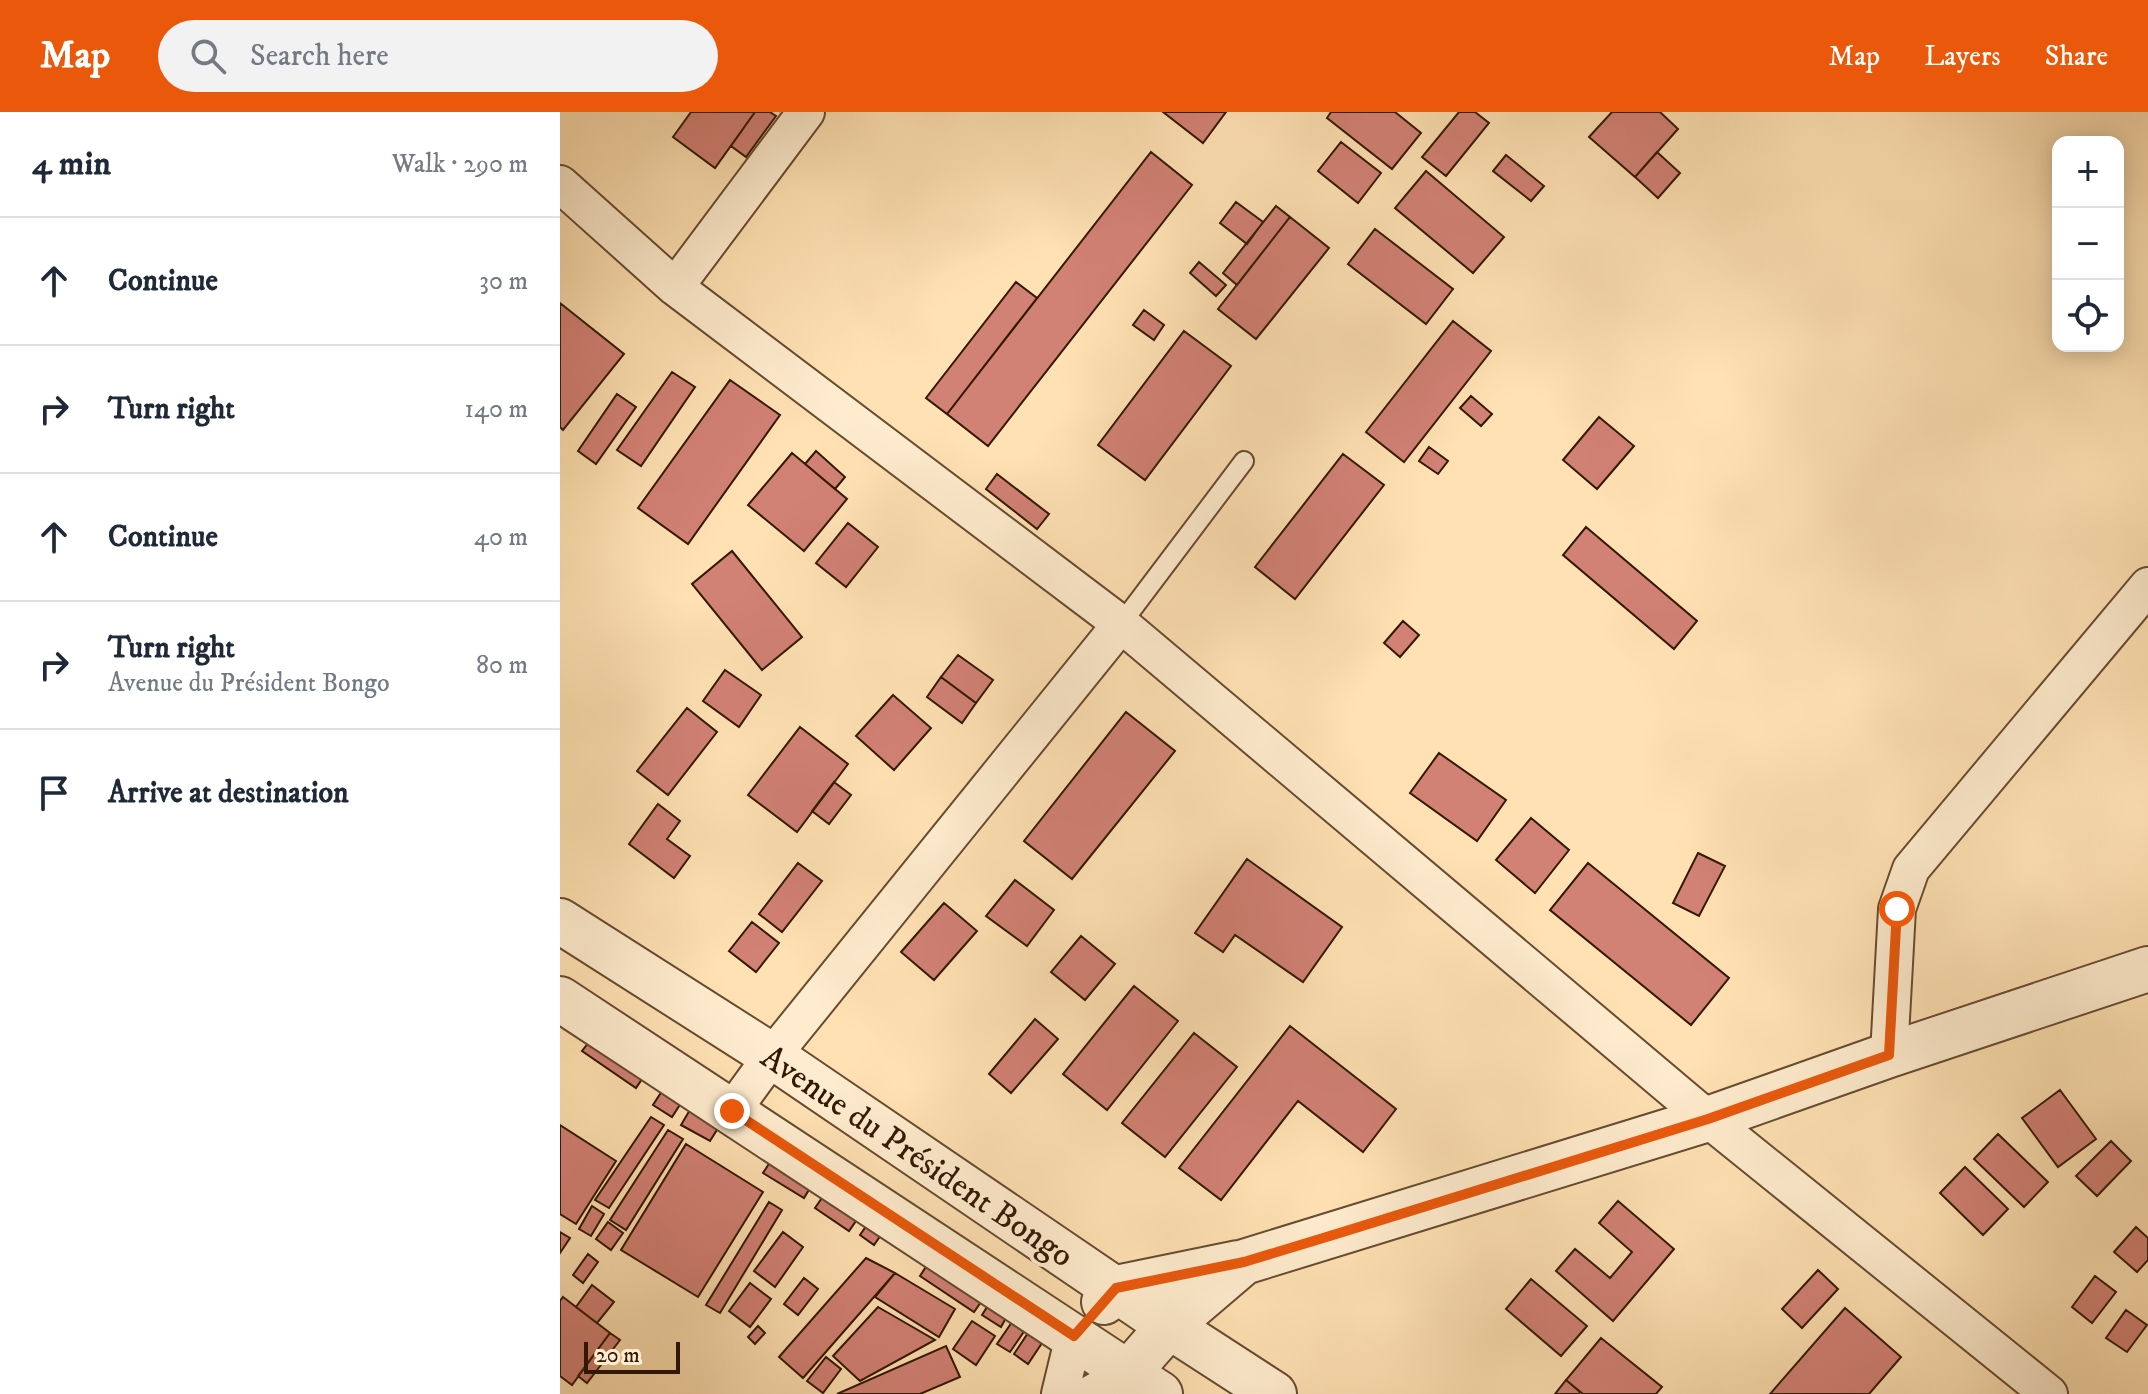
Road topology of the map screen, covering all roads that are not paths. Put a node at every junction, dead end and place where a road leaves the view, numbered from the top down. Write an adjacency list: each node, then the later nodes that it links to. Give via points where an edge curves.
1 (806, 112): 3 (street)
2 (560, 184): 3 (street)
3 (675, 287): 6 (street)
4 (1244, 461): 6 (lane)
5 (2148, 586): 10 (street, via 1911,869 1897,909)
6 (1121, 624): 11 (street); 13 (street)
7 (560, 921): 11 (street, Avenue du Président Bongo)
8 (2148, 969): 10 (street)
9 (560, 999): 12 (street, Avenue du Président Bongo)
10 (1889, 1055): 13 (street)
11 (772, 1056): 12 (street); 15 (street, Avenue du Président Bongo)
12 (732, 1111): 17 (street, Avenue du Président Bongo)
13 (1708, 1119): 14 (street); 21 (street)
14 (1244, 1262): 15 (street); 16 (street)
15 (1116, 1288): 16 (street, Avenue du Président Bongo); 17 (street)
16 (1169, 1326): 18 (street); 20 (street, Avenue du Président Bongo)
17 (1074, 1336): 18 (street, Avenue du Président Bongo); 19 (street)
18 (1126, 1387)
19 (1060, 1394)
20 (1274, 1394)
21 (2049, 1394)

